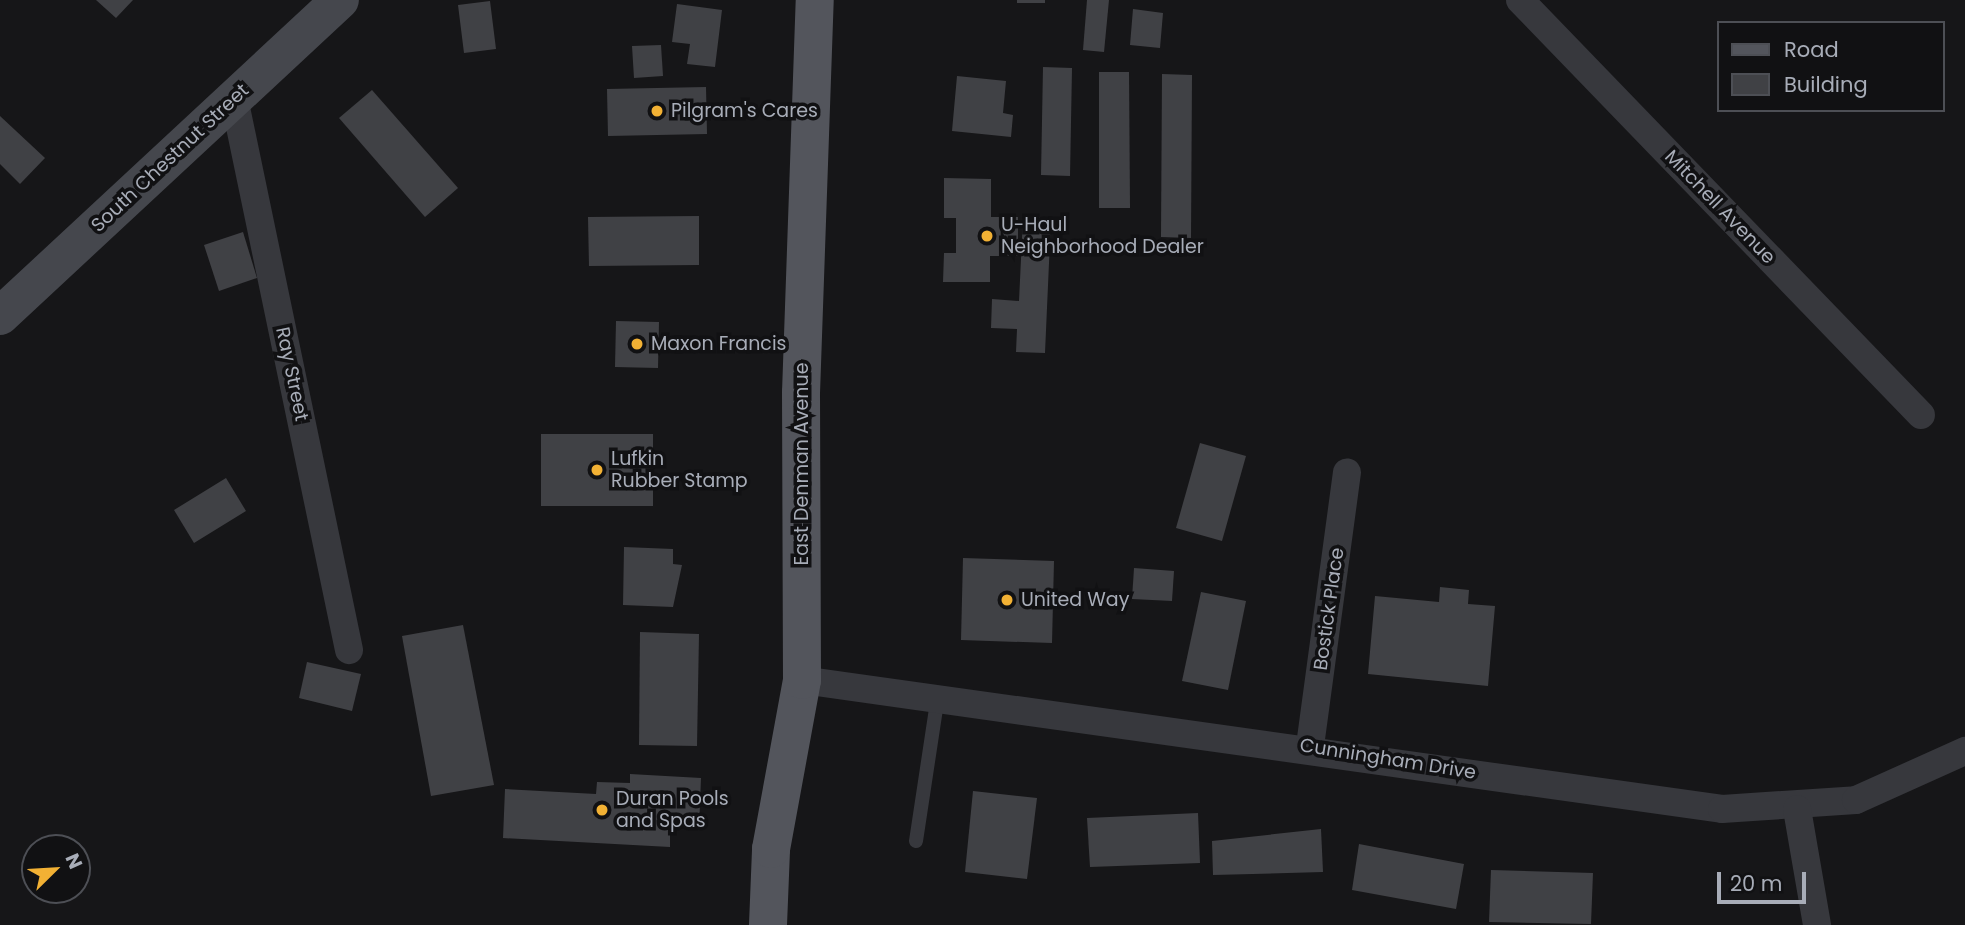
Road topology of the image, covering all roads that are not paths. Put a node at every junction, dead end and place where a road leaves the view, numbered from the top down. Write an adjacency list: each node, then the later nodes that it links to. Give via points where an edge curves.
1 (340, 0): 4 (main road, South Chestnut Street)
2 (815, 0): 9 (main road, East Denman Avenue, via 801,393)
3 (1520, 0): 6 (street, Mitchell Avenue)
4 (234, 97): 5 (main road, South Chestnut Street); 8 (street, Ray Street)
5 (0, 316)
6 (1921, 415)
7 (1347, 472): 11 (street, Bostick Place)
8 (349, 650)
9 (802, 680): 10 (street, Cunningham Drive); 15 (main road, East Denman Avenue, via 771,849)
10 (938, 696): 11 (street, Cunningham Drive); 14 (lane)
11 (1310, 746): 13 (street, Cunningham Drive, via 1722,809)
12 (1965, 751): 13 (street, Cunningham Drive, via 1890,789)
13 (1797, 809): 16 (street)
14 (915, 841)
15 (768, 925)
16 (1817, 925)

